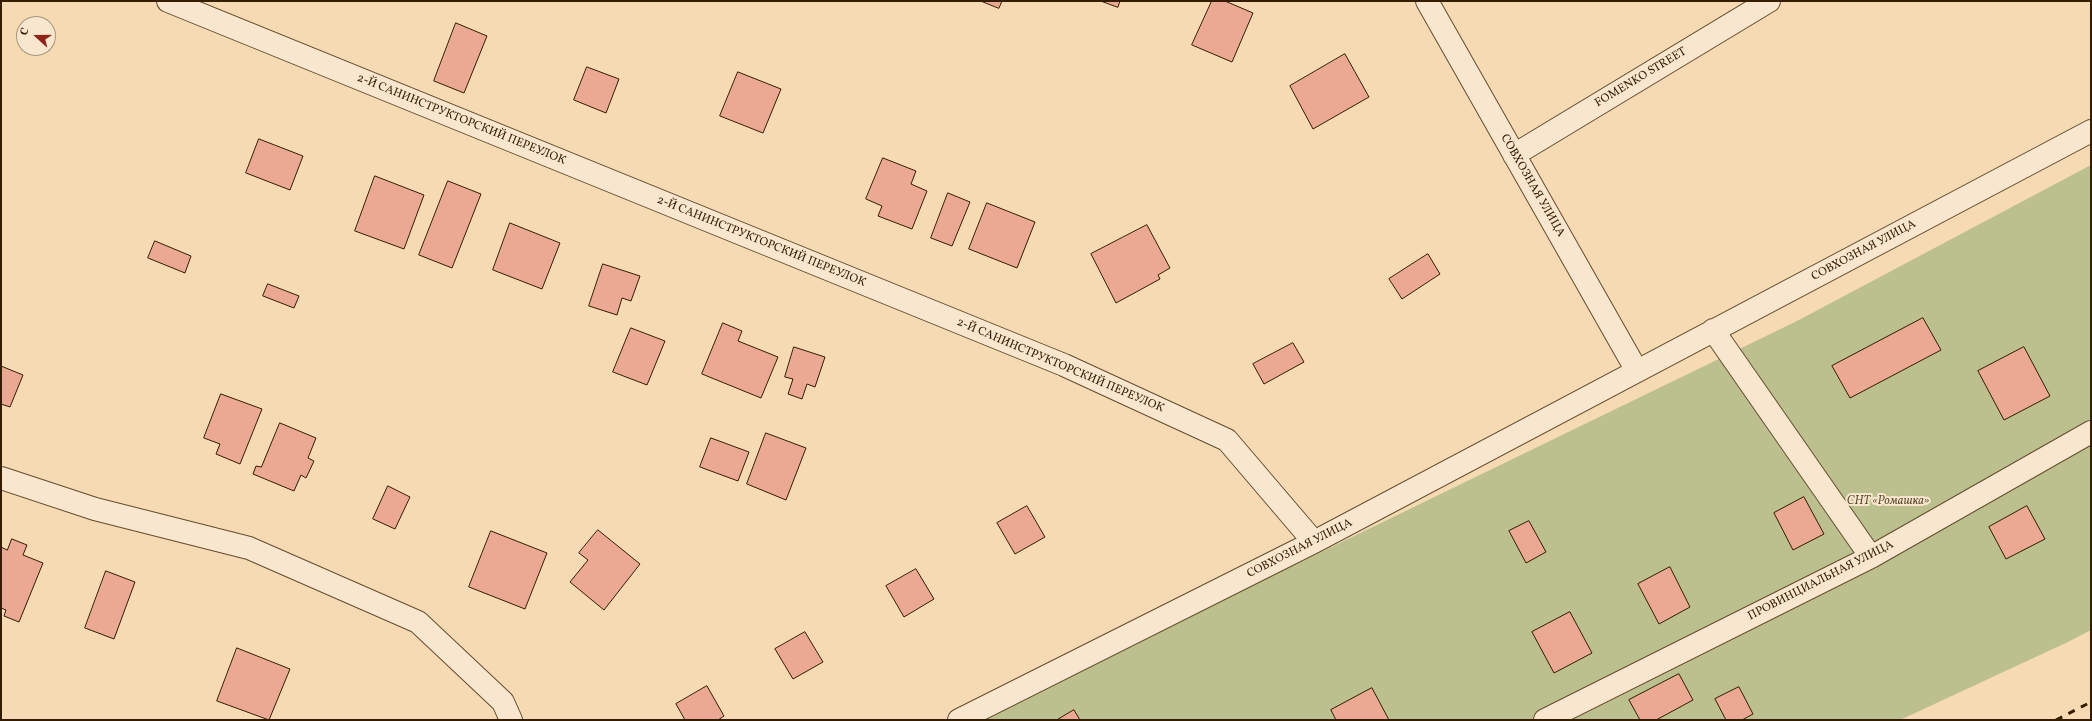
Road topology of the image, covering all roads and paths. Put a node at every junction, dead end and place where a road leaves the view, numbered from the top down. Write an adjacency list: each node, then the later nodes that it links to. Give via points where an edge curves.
1 (168, 1): 10 (street, 2-Й САНИНСТРУКТОРСКИЙ ПЕРЕУЛОК, via 1064,365 1227,440)
2 (1769, 1): 5 (street, FOMENKO STREET)
3 (1423, 3): 5 (street, СОВХОЗНАЯ УЛИЦА)
4 (2091, 131): 6 (street, СОВХОЗНАЯ УЛИЦА)
5 (1514, 155): 7 (street, СОВХОЗНАЯ УЛИЦА)
6 (1713, 330): 7 (street, СОВХОЗНАЯ УЛИЦА); 11 (street)
7 (1637, 371): 10 (street, СОВХОЗНАЯ УЛИЦА)
8 (2091, 432): 11 (street, ПРОВИНЦИАЛЬНАЯ УЛИЦА)
9 (1, 478): 12 (street, via 95,509 249,548 418,622 503,702)
10 (1314, 542): 13 (street, СОВХОЗНАЯ УЛИЦА)
11 (1871, 558): 14 (street, ПРОВИНЦИАЛЬНАЯ УЛИЦА)
12 (511, 720)
13 (959, 720)
14 (1545, 720)

